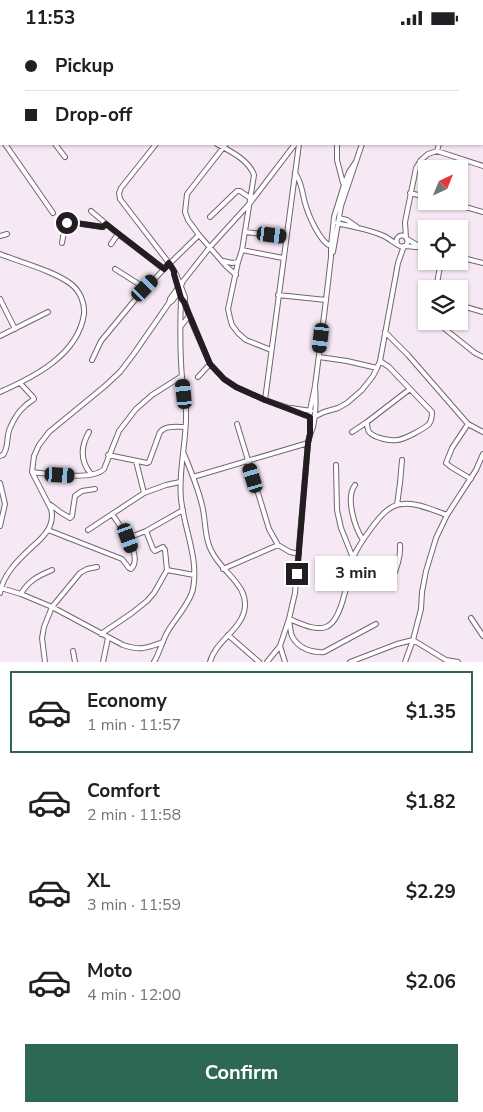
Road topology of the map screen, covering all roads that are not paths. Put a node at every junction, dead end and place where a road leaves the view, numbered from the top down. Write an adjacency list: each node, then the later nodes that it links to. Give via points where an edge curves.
1 (56, 145): 11 (street)
2 (155, 145): 50 (street, via 124,183 119,195)
3 (296, 145): 18 (street)
4 (297, 145): 14 (street)
5 (337, 145): 15 (street, via 337,160)
6 (362, 145): 12 (street)
7 (439, 145): 10 (street)
8 (6, 146): 22 (street)
9 (225, 146): 18 (street, via 252,170); 30 (street, via 186,197 186,217)
10 (437, 151): 13 (street); 16 (street, via 428,153 421,160)
11 (64, 157)
12 (355, 163): 15 (street); 24 (street)
13 (483, 166)
14 (295, 173): 33 (street); 40 (street, via 308,213 324,242)
15 (344, 185): 24 (street, via 334,217)
16 (410, 193): 17 (street); 25 (street)
17 (418, 195)
18 (250, 201): 23 (street, via 237,191); 27 (street); 41 (street)
19 (468, 208): 21 (street)
20 (90, 211): 26 (street)
21 (483, 212)
22 (53, 213)
23 (210, 217)
24 (337, 221): 32 (street); 40 (street); 45 (street)
25 (406, 222): 34 (street); 35 (street)
26 (106, 224): 29 (street); 36 (street, via 103,227 68,222)
27 (245, 232): 33 (street); 43 (street)
28 (7, 234): 31 (street)
29 (118, 234): 37 (street); 53 (street)
30 (199, 235): 41 (street); 50 (street)
31 (0, 236)
32 (384, 236): 34 (street); 38 (street)
33 (286, 237): 46 (street)
34 (399, 237): 35 (street); 38 (street, via 396,241)
35 (406, 238): 38 (street, via 407,243); 39 (street)
36 (62, 243)
37 (111, 244)
38 (401, 245): 42 (street); 69 (street)
39 (418, 245)
40 (331, 246): 45 (street)
41 (210, 247): 48 (street); 55 (street)
42 (418, 247)
43 (242, 250): 46 (street); 49 (street)
44 (0, 254): 80 (street, via 63,279 76,289 84,303 83,322 72,343 57,359)
45 (331, 257): 60 (street)
46 (283, 258): 57 (street)
47 (468, 259): 51 (street)
48 (222, 260): 49 (street); 54 (street)
49 (238, 262): 54 (street)
50 (169, 263): 53 (street); 55 (street)
51 (483, 263)
52 (115, 269): 56 (street)
53 (164, 269): 56 (street)
54 (236, 275): 71 (street, via 228,309 232,325 246,340)
55 (180, 286): 59 (street, via 185,297); 103 (street, via 120,372 43,439 34,456)
56 (145, 288): 74 (street, via 101,341)
57 (278, 295): 60 (street); 71 (street)
58 (0, 299): 67 (street)
59 (183, 300): 64 (street); 65 (street)
60 (326, 300): 72 (street)
61 (468, 308): 63 (street)
62 (48, 312): 67 (street)
63 (483, 312)
64 (189, 314): 65 (street); 66 (street); 76 (street)
65 (181, 317): 66 (street)
66 (181, 326): 78 (street)
67 (15, 329): 70 (street)
68 (446, 330): 73 (street)
69 (385, 332): 75 (street); 89 (street)
70 (0, 336)
71 (271, 350): 83 (street)
72 (319, 357): 77 (street); 85 (street)
73 (483, 357)
74 (92, 360)
75 (380, 361): 77 (street); 81 (street)
76 (210, 364): 79 (street); 83 (street, via 236,387)
77 (377, 369): 85 (street, via 368,383 338,408)
78 (182, 377): 90 (street); 97 (street, via 136,409 118,431)
79 (198, 377)
80 (20, 383): 82 (street); 98 (street, via 34,399 15,419 8,432 5,452)
81 (410, 389): 87 (street); 87 (street, via 432,412 429,424 397,440 369,433)
82 (0, 392)
83 (265, 400): 84 (street)
84 (286, 407): 85 (street); 86 (street)
85 (315, 412): 86 (street); 86 (street)
86 (312, 417): 94 (street)
87 (367, 421): 91 (street)
88 (237, 424): 101 (street)
89 (468, 424): 93 (street); 106 (street, via 446,463)
90 (185, 427): 95 (street); 100 (street, via 163,428 149,462)
91 (352, 431)
92 (89, 432): 104 (street, via 82,452)
93 (483, 432)
94 (308, 443): 101 (street); 125 (street)
95 (184, 453): 105 (street); 107 (street)
96 (483, 454): 106 (street)
97 (108, 455): 100 (street); 104 (street, via 104,469)
98 (0, 456)
99 (402, 460): 113 (street)
100 (136, 461): 111 (street)
101 (248, 461): 105 (street); 123 (street, via 269,529)
102 (336, 465): 126 (street, via 337,510)
103 (32, 472): 104 (street); 112 (street)
104 (91, 474)
105 (194, 477): 128 (street, via 210,549)
106 (470, 479): 116 (street)
107 (180, 482): 111 (street); 114 (street)
108 (0, 483): 117 (street, via 5,504)
109 (355, 485): 122 (street, via 351,494 352,510)
110 (95, 489): 112 (street, via 75,496 70,518)
111 (144, 493): 115 (street)
112 (49, 504): 118 (street, via 52,518)
113 (397, 505): 116 (street, via 412,504); 122 (street, via 380,517)
114 (183, 510): 120 (street); 132 (street)
115 (112, 514): 119 (street); 121 (street)
116 (447, 515): 143 (street, via 426,571)
117 (0, 526)
118 (48, 530): 121 (street, via 122,559 131,569 136,560); 133 (street, via 15,565)
119 (88, 530)
120 (146, 531): 121 (street); 131 (street, via 153,549 163,547 165,550)
121 (128, 538)
122 (364, 540): 126 (street)
123 (278, 545): 125 (street); 128 (street)
124 (400, 545): 129 (street, via 397,569 390,580)
125 (299, 554): 137 (street)
126 (353, 558): 129 (street)
127 (97, 567): 135 (street, via 80,573)
128 (223, 569): 140 (street, via 246,599 242,619)
129 (351, 569): 137 (street, via 338,615 331,625 320,628)
130 (52, 570): 134 (street, via 31,581)
131 (167, 570): 132 (street); 139 (street, via 147,601)
132 (194, 575): 144 (street, via 193,590)
133 (0, 591): 134 (street)
134 (21, 594): 135 (street)
135 (52, 607): 139 (street); 149 (street, via 42,638)
136 (471, 618): 141 (street)
137 (290, 619): 138 (street, via 292,635 298,645 315,652 324,652); 145 (street)
138 (376, 624)
139 (101, 634): 142 (street)
140 (228, 635): 153 (street); 154 (street)
141 (483, 637)
142 (108, 638): 144 (street, via 139,649); 151 (street)
143 (413, 640): 147 (street); 148 (street); 159 (street)
144 (163, 642): 152 (street)
145 (280, 646): 155 (street); 156 (street)
146 (73, 651): 150 (street)
147 (363, 657): 157 (street); 158 (street)
148 (446, 661): 160 (street)
149 (45, 662)
150 (75, 662)
151 (103, 662)
152 (154, 662)
153 (210, 662)
154 (259, 662)
155 (267, 662)
156 (285, 662)
157 (350, 662)
158 (365, 662)
159 (405, 662)
160 (458, 662)

